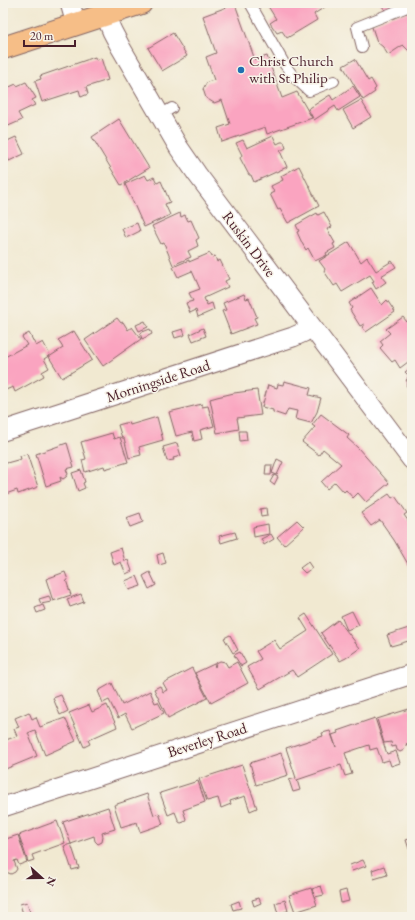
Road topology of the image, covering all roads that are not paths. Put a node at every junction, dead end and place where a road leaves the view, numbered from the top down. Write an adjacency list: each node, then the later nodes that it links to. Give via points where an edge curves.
1 (70, 3): 6 (street)
2 (140, 3): 5 (main road)
3 (250, 3): 9 (lane, via 285,65 309,91)
4 (412, 5): 7 (lane, via 357,27)
5 (105, 14): 6 (main road); 10 (street, Ruskin Drive, via 121,48 166,112 185,146 251,247)
6 (76, 24): 8 (main road)
7 (362, 47)
8 (3, 48)
9 (334, 81)
10 (312, 327): 11 (street, Morningside Road, via 293,337); 12 (street, Ruskin Drive)
11 (3, 431)
12 (412, 460)
13 (412, 674): 14 (street, Beverley Road)
14 (3, 807)

